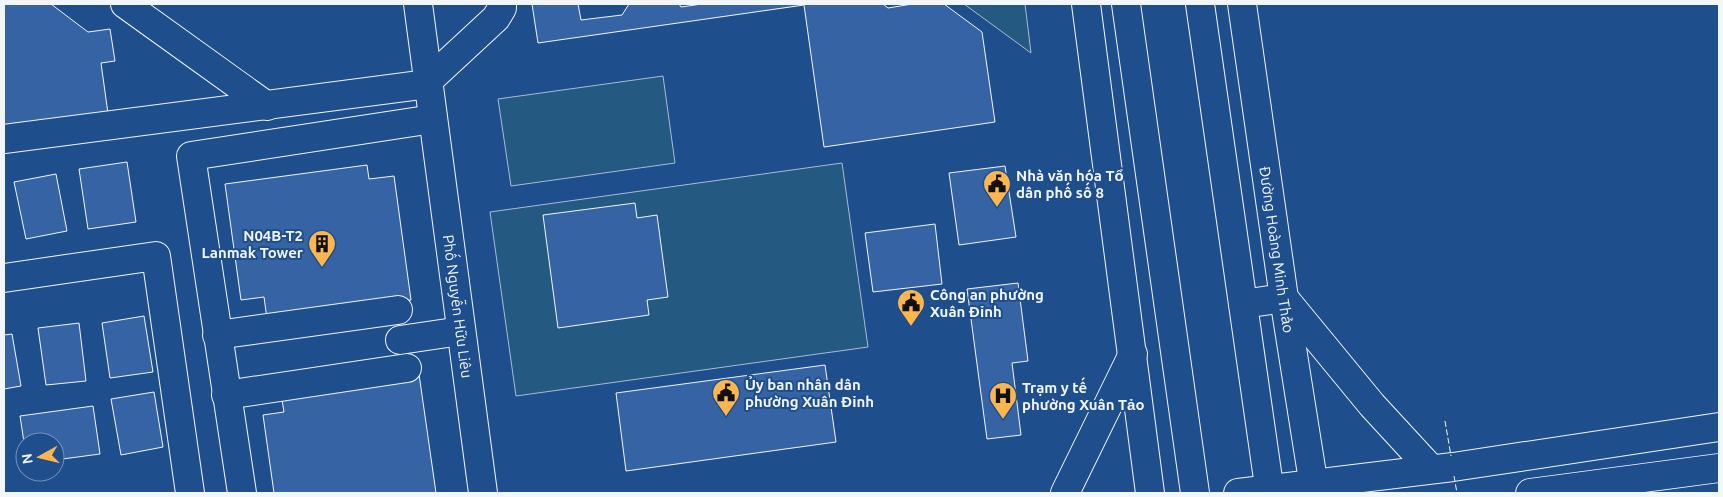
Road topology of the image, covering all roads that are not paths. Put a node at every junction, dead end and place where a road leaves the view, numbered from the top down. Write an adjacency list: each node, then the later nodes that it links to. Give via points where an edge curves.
1 (125, 4): 11 (main road)
2 (418, 4): 10 (main road, Phố Nguyễn Hữu Liêu)
3 (502, 4): 10 (main road, via 496,18)
4 (1086, 4): 9 (main road)
5 (1126, 4): 8 (main road)
6 (1200, 4): 16 (main road)
7 (1242, 4): 15 (main road, Đường Hoàng Minh Thảo)
8 (1131, 38): 9 (main road); 33 (main road)
9 (1092, 43): 21 (main road)
10 (428, 82): 11 (main road); 12 (main road, Phố Nguyễn Hữu Liêu)
11 (267, 106): 13 (main road)
12 (433, 119): 18 (main road, Phố Nguyễn Hữu Liêu); 19 (main road, via 190,156)
13 (4, 139)
14 (4, 278): 28 (main road, via 156,256)
15 (1284, 298): 16 (main road); 25 (main road, via 1372,405); 27 (main road, Đường Hoàng Minh Thảo)
16 (1243, 304): 35 (main road)
17 (398, 310): 19 (main road)
18 (461, 331): 20 (main road); 30 (main road, Phố Nguyễn Hữu Liêu)
19 (217, 335): 23 (main road)
20 (400, 340)
21 (1133, 354): 31 (main road); 32 (main road)
22 (407, 368): 23 (main road)
23 (226, 395): 29 (main road)
24 (1719, 427): 25 (main road)
25 (1442, 468): 27 (main road)
26 (1719, 468): 36 (main road)
27 (1315, 488): 34 (main road)
28 (184, 492)
29 (242, 493)
30 (483, 493)
31 (1065, 493)
32 (1150, 493)
33 (1195, 493)
34 (1238, 493)
35 (1270, 493)
36 (1530, 493)

